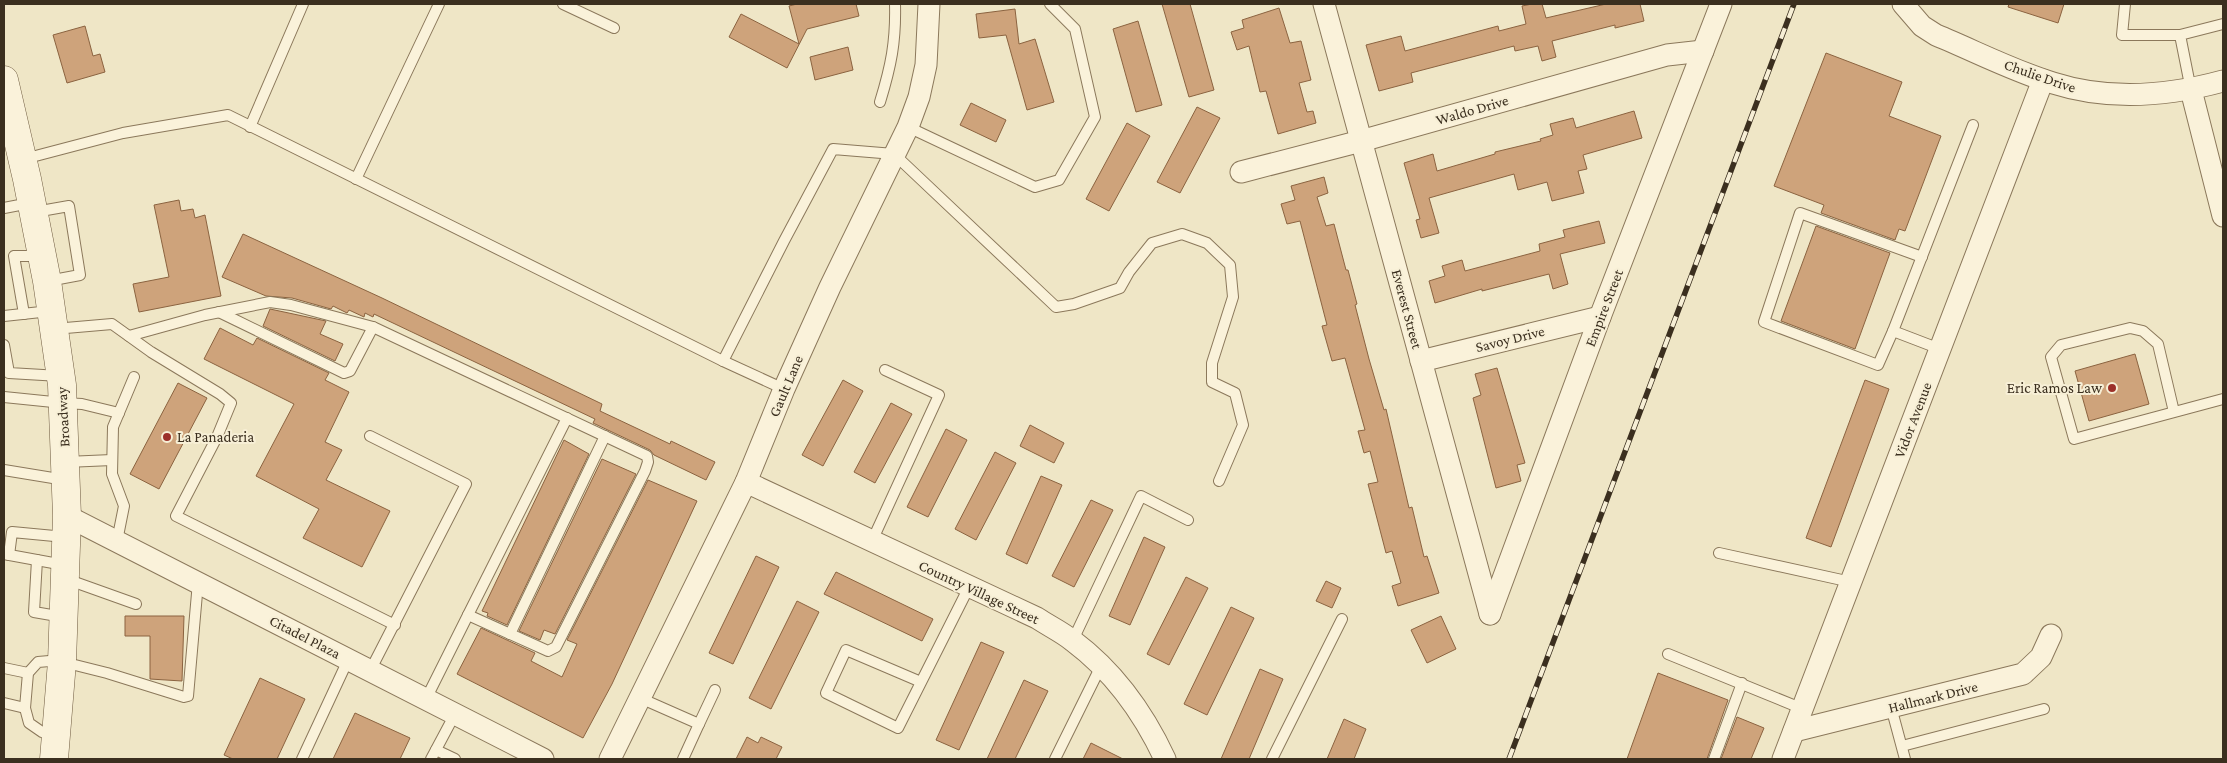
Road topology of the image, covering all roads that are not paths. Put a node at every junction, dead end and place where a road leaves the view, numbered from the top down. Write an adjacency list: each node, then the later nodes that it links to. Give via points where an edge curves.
1 (303, 4): 22 (lane)
2 (439, 4): 28 (lane)
3 (562, 4): 12 (lane)
4 (895, 4): 19 (lane, via 892,65)
5 (929, 4): 23 (street, Gault Lane, via 926,65)
6 (1050, 4): 23 (lane, via 1075,29 1095,117 1059,180 1035,187)
7 (1324, 4): 24 (street, Everest Street)
8 (1721, 4): 14 (street, Empire Street)
9 (1904, 4): 16 (street, Chulie Drive, via 1922,26 1936,35)
10 (2125, 4): 13 (lane, via 2122,35)
11 (2223, 24): 13 (lane)
12 (614, 28)
13 (2180, 35): 18 (lane)
14 (1703, 50): 24 (street, Waldo Drive, via 1667,55); 38 (street, Empire Street)
15 (4, 80): 20 (main road, Broadway)
16 (2043, 80): 18 (street, Chulie Drive, via 2121,95); 44 (street, Vidor Avenue)
17 (2223, 81): 18 (street, Chulie Drive)
18 (2191, 90): 29 (street)
19 (880, 102)
20 (8, 118): 26 (main road, Broadway)
21 (1973, 125): 33 (lane)
22 (250, 126): 26 (lane, via 228,116 123,133); 28 (lane)
23 (908, 127): 25 (street, Gault Lane)
24 (1361, 141): 27 (street, Waldo Drive); 46 (street, Everest Street)
25 (894, 154): 45 (lane, via 833,150); 50 (street, Gault Lane); 62 (lane, via 1056,307 1120,288 1152,243 1182,234 1207,243 1230,265 1233,296 1212,363 1212,382 1235,393 1243,425)
26 (22, 159): 31 (main road, Broadway)
27 (1241, 172)
28 (356, 179): 45 (lane)
29 (2222, 206)
30 (4, 208): 31 (lane)
31 (32, 208): 34 (main road, Broadway); 34 (lane, via 69,206 80,275)
32 (9, 256): 34 (lane); 36 (lane)
33 (1922, 257): 41 (lane); 41 (lane, via 1800,213 1764,322 1878,365)
34 (44, 268): 39 (main road, Broadway)
35 (220, 312): 40 (lane, via 270,302); 40 (lane, via 344,373 350,372); 42 (lane)
36 (24, 314): 37 (lane); 39 (lane)
37 (4, 316)
38 (1600, 317): 46 (street, Savoy Drive); 76 (street, Empire Street)
39 (53, 320): 42 (lane, via 112,324); 48 (main road, Broadway)
40 (373, 327): 56 (lane)
41 (1893, 331): 44 (lane)
42 (129, 336): 80 (lane, via 231,403 176,516)
43 (4, 346): 48 (lane, via 10,374)
44 (1940, 349): 73 (street, Vidor Avenue)
45 (724, 361): 50 (lane)
46 (1421, 361): 76 (street, Everest Street)
47 (885, 370): 67 (lane, via 939,395)
48 (61, 376): 53 (main road, Broadway)
49 (134, 377): 55 (lane)
50 (784, 389): 63 (street, Gault Lane)
51 (4, 397): 53 (lane)
52 (2223, 399): 54 (lane)
53 (62, 404): 55 (lane, via 82,404); 61 (main road, Broadway)
54 (2174, 412): 54 (lane, via 2074,439 2051,357 2060,345 2130,328 2143,331 2158,344)
55 (119, 413): 59 (lane, via 113,428)
56 (567, 418): 58 (lane); 77 (lane)
57 (370, 436): 80 (lane, via 466,484)
58 (605, 436): 81 (lane); 81 (lane, via 646,456 645,471 556,647 548,651)
59 (112, 460): 61 (lane); 66 (lane, via 112,474 124,506)
60 (4, 470): 61 (lane)
61 (65, 471): 65 (main road, Broadway)
62 (1219, 480)
63 (746, 482): 67 (street, Country Village Street); 94 (street, Gault Lane)
64 (1188, 520): 83 (lane, via 1141,496)
65 (67, 526): 66 (street, Citadel Plaza); 69 (lane, via 12,532); 71 (main road, Broadway)
66 (117, 541): 72 (street, Citadel Plaza)
67 (872, 542): 74 (street, Country Village Street)
68 (1719, 553): 73 (lane)
69 (6, 554): 70 (lane)
70 (37, 560): 71 (lane); 78 (lane, via 34,612)
71 (65, 572): 75 (lane); 78 (main road, Broadway)
72 (198, 582): 85 (street, Citadel Plaza); 86 (lane, via 188,696)
73 (1851, 582): 99 (street, Vidor Avenue)
74 (969, 587): 83 (street, Country Village Street, via 1037,618); 91 (lane)
75 (136, 604)
76 (1490, 614)
77 (468, 615): 81 (lane); 95 (lane)
78 (64, 617): 86 (main road, Broadway)
79 (1342, 619): 114 (lane)
80 (395, 625): 89 (lane)
81 (510, 634)
82 (2051, 635): 97 (street, Hallmark Drive, via 2041,657 2022,674)
83 (1073, 640): 87 (street, Country Village Street)
84 (1668, 654): 92 (lane)
85 (348, 660): 89 (street, Citadel Plaza); 107 (lane)
86 (62, 661): 90 (lane, via 38,662); 105 (main road, Broadway)
87 (1100, 666): 112 (lane); 113 (street, Country Village Street, via 1135,706)
88 (4, 668): 90 (lane)
89 (370, 671): 95 (street, Citadel Plaza)
90 (28, 673): 98 (lane)
91 (921, 682): 91 (lane, via 898,728 826,693 846,650)
92 (1742, 683): 99 (lane); 115 (lane)
93 (715, 690): 102 (lane)
94 (640, 698): 102 (lane); 110 (street, Gault Lane)
95 (426, 700): 101 (street, Citadel Plaza)
96 (4, 703): 98 (lane)
97 (1891, 707): 103 (street, Hallmark Drive); 104 (lane)
98 (25, 708): 105 (lane, via 29,723 42,732)
99 (1803, 709): 103 (street, Vidor Avenue)
100 (2044, 709): 104 (lane)
101 (455, 714): 106 (lane); 109 (street, Citadel Plaza)
102 (699, 724): 111 (lane)
103 (1794, 731): 116 (street, Vidor Avenue)
104 (1902, 746): 117 (lane)
105 (55, 748)
106 (433, 754): 108 (lane)
107 (302, 759)
108 (455, 759)
109 (543, 759)
110 (610, 759)
111 (682, 759)
112 (1055, 759)
113 (1165, 759)
114 (1272, 759)
115 (1714, 759)
116 (1783, 759)
117 (1905, 759)

